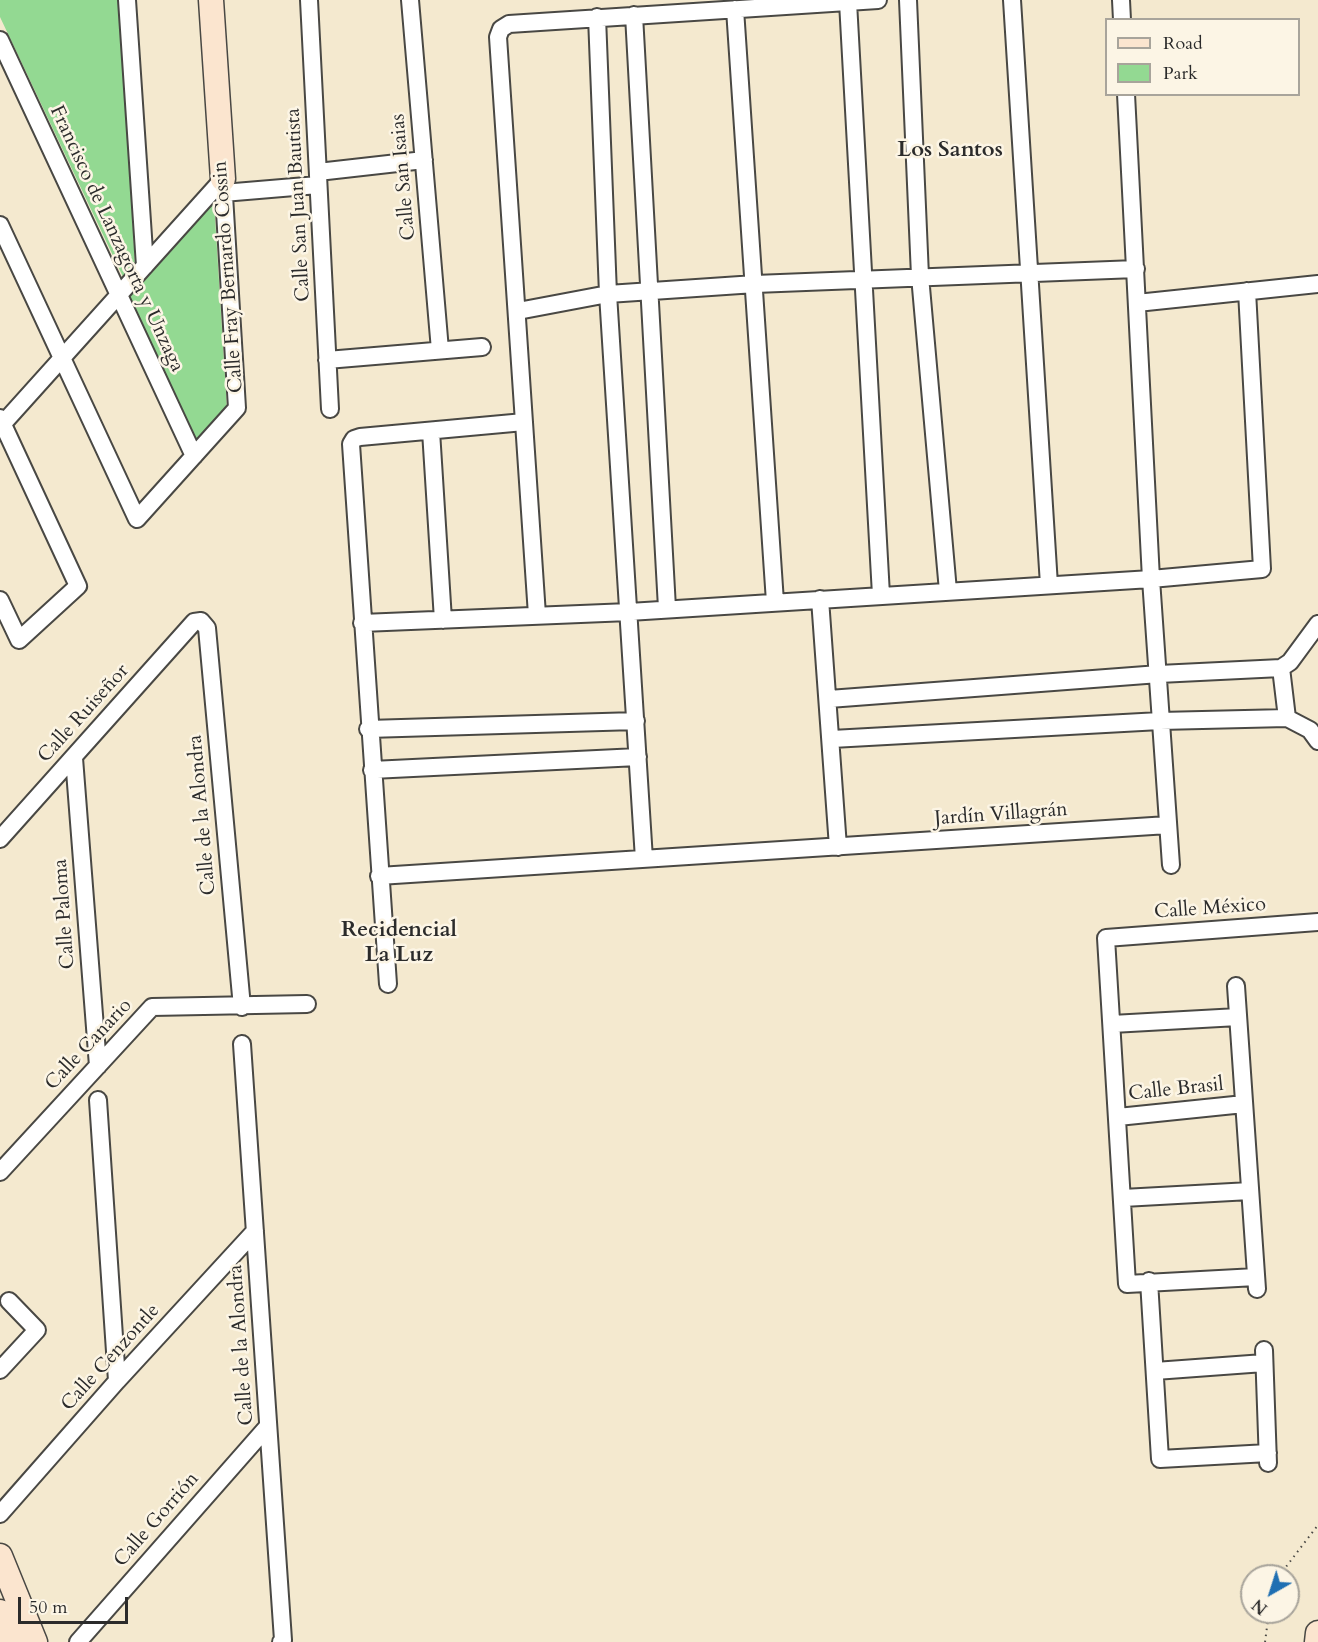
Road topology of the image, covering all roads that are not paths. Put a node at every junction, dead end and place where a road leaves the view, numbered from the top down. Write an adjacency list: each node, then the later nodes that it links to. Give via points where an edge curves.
1 (127, 0): 20 (street)
2 (211, 0): 18 (street, Calle Fray Bernardo Cossin)
3 (309, 0): 17 (street, Calle San Juan Bautista)
4 (410, 0): 16 (street, Calle San Isaias)
5 (878, 0): 9 (street)
6 (908, 0): 23 (street)
7 (1012, 0): 22 (street)
8 (1121, 0): 13 (street)
9 (848, 2): 10 (street); 24 (street)
10 (735, 9): 11 (street); 25 (street)
11 (634, 15): 12 (street); 28 (street)
12 (597, 17): 29 (street); 32 (street, via 509,24 498,37)
13 (1122, 18)
14 (0, 40): 30 (street, Francisco de Lanzagorta y Unzaga)
15 (1126, 96): 21 (street)
16 (424, 160): 17 (street); 34 (street, Calle San Isaias)
17 (318, 178): 18 (street); 36 (street, Calle San Juan Bautista)
18 (223, 186): 20 (street); 41 (street, Calle Fray Bernardo Cossin, via 237,408)
19 (0, 225): 35 (street)
20 (145, 266): 30 (street)
21 (1136, 269): 22 (street); 31 (street)
22 (1030, 275): 23 (street); 43 (street)
23 (920, 276): 24 (street); 44 (street)
24 (864, 280): 25 (street); 45 (street)
25 (755, 284): 28 (street); 48 (street)
26 (1318, 284): 27 (street)
27 (1247, 291): 31 (street); 42 (street, via 1262,569)
28 (650, 292): 29 (street); 49 (street)
29 (608, 294): 32 (street); 50 (street)
30 (119, 295): 35 (street); 41 (street, Francisco de Lanzagorta y Unzaga)
31 (1137, 303): 42 (street)
32 (518, 311): 38 (street)
33 (482, 347): 34 (street)
34 (440, 350): 36 (street)
35 (63, 358): 39 (street); 41 (street, Calle Fray Bernardo Cossin, via 137,519)
36 (327, 360): 37 (street, Calle San Juan Bautista)
37 (330, 409)
38 (524, 422): 40 (street); 51 (street)
39 (1, 423): 47 (street, via 78,586 20,639)
40 (431, 431): 52 (street); 54 (street, via 360,437 351,444)
41 (194, 456)
42 (1151, 579): 43 (street); 57 (street)
43 (1048, 585): 44 (street)
44 (948, 591): 45 (street)
45 (881, 596): 46 (street)
46 (820, 599): 48 (street); 58 (street)
47 (0, 600)
48 (775, 602): 49 (street)
49 (667, 608): 50 (street)
50 (629, 612): 51 (street); 60 (street)
51 (537, 615): 52 (street)
52 (443, 620): 54 (street)
53 (201, 621): 66 (street, Calle Ruiseñor, via 194,622); 79 (street, Calle de la Alondra, via 207,628)
54 (362, 623): 62 (street)
55 (1318, 624): 56 (street, via 1290,662)
56 (1281, 668): 57 (street); 59 (street)
57 (1159, 674): 58 (street); 61 (street)
58 (829, 699): 63 (street)
59 (1287, 718): 61 (street); 64 (street, via 1310,730)
60 (636, 721): 62 (street); 65 (street)
61 (1160, 721): 63 (street); 68 (street)
62 (368, 729): 67 (street)
63 (832, 739): 70 (street)
64 (1318, 741)
65 (638, 757): 67 (street); 71 (street)
66 (74, 758): 69 (street, Calle Ruiseñor); 83 (street, Calle Paloma)
67 (372, 770): 73 (street)
68 (1168, 825): 70 (street, Jardín Villagrán); 72 (street)
69 (0, 839)
70 (837, 847): 71 (street, Jardín Villagrán)
71 (644, 859): 73 (street, Jardín Villagrán)
72 (1171, 865)
73 (379, 876): 76 (street)
74 (1318, 922): 75 (street, Calle México)
75 (1106, 938): 81 (street, Calle Brasil)
76 (388, 984)
77 (1236, 986): 80 (street, Calle Brasil)
78 (307, 1005): 79 (street, Calle Canario)
79 (242, 1007): 83 (street, Calle Canario, via 152,1007)
80 (1238, 1017): 81 (street); 85 (street, Calle Brasil)
81 (1112, 1024): 86 (street, Calle Brasil)
82 (242, 1044): 90 (street, Calle de la Alondra)
83 (98, 1066): 87 (street, Calle Canario)
84 (99, 1100): 95 (street)
85 (1244, 1104): 86 (street, Calle Brasil); 88 (street)
86 (1118, 1117): 89 (street)
87 (0, 1172)
88 (1250, 1191): 89 (street); 91 (street, via 1256,1283)
89 (1123, 1198): 91 (street, via 1127,1284)
90 (255, 1231): 95 (street, Calle Cenzontle); 96 (street, Calle de la Alondra)
91 (1149, 1281): 94 (street)
92 (9, 1301): 93 (street, via 37,1330)
93 (0, 1370)
94 (1155, 1371): 94 (street, via 1264,1356 1268,1458 1160,1459)
95 (117, 1381): 97 (street, Calle Cenzontle)
96 (268, 1426): 103 (street, Calle Gorrión); 104 (street, Calle de la Alondra)
97 (0, 1514)
98 (0, 1556): 102 (street)
99 (0, 1612): 101 (street)
100 (1318, 1633): 105 (street)
101 (12, 1642)
102 (36, 1642)
103 (78, 1642)
104 (281, 1642)
105 (1317, 1642)

